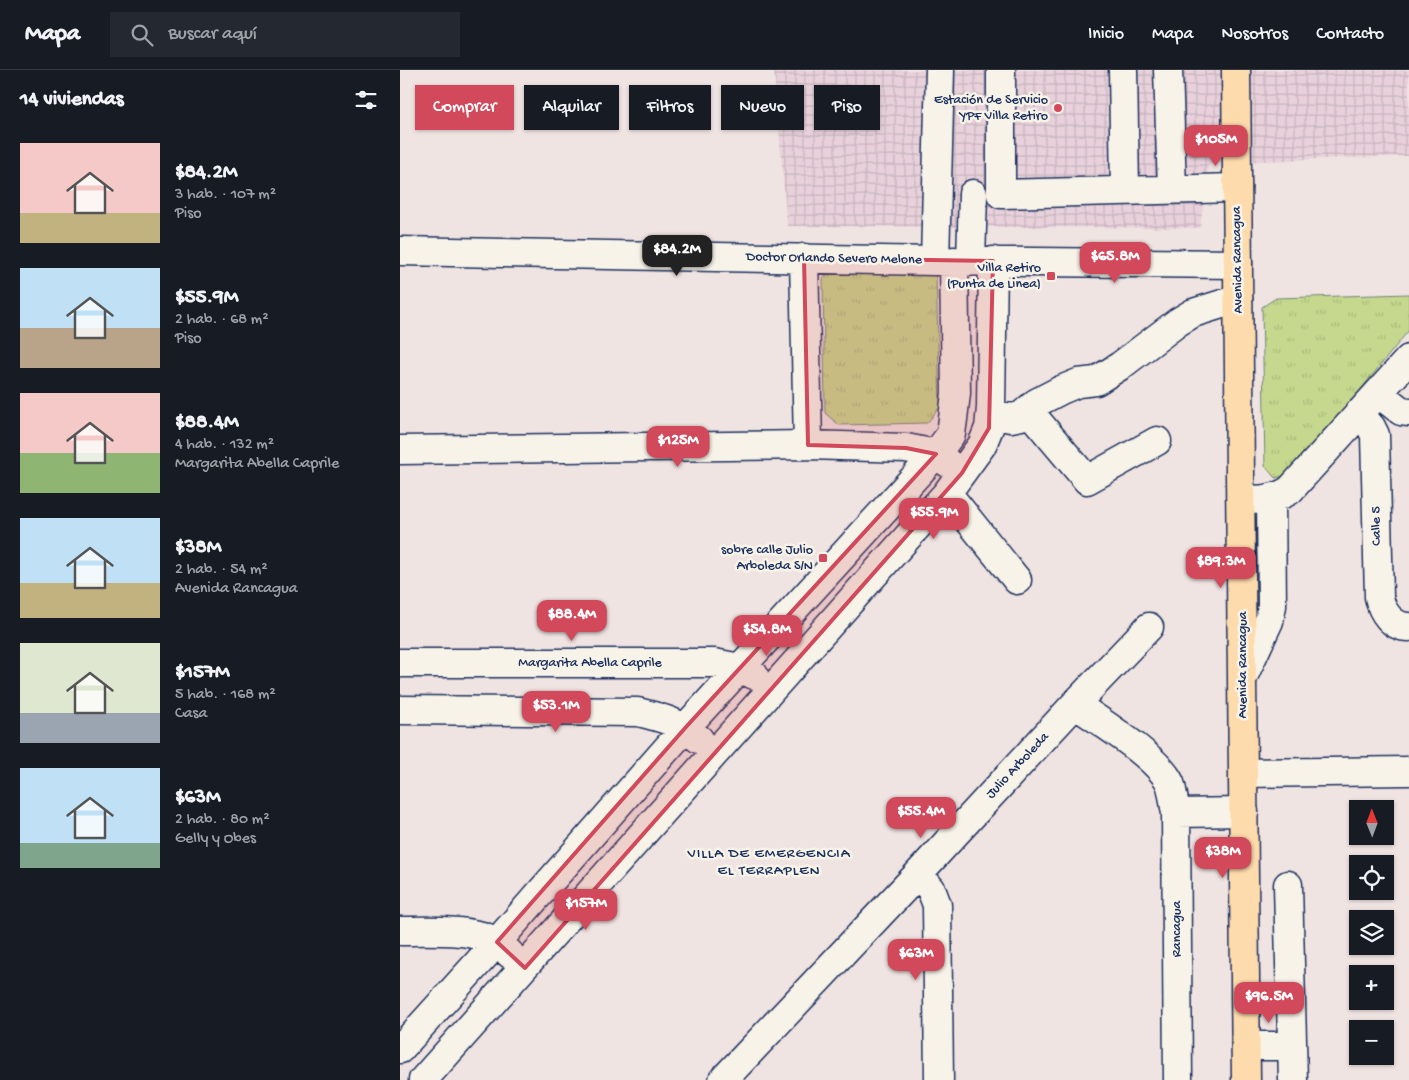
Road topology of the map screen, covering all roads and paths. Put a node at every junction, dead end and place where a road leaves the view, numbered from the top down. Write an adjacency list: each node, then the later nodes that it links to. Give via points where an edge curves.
1 (940, 70): 9 (street)
2 (1001, 70): 11 (street)
3 (1123, 70): 8 (street)
4 (1168, 70): 7 (street)
5 (1236, 70): 6 (main road, Avenida Rancagua)
6 (1237, 188): 7 (street); 15 (main road, Avenida Rancagua)
7 (1172, 189): 8 (street)
8 (1125, 190): 11 (street)
9 (937, 194): 10 (street); 14 (street)
10 (973, 194): 11 (street); 14 (street)
11 (1002, 194)
12 (400, 251): 13 (street, Doctor Orlando Severo Melone)
13 (804, 258): 14 (street, Doctor Orlando Severo Melone); 24 (street)
14 (963, 261): 15 (street, Doctor Orlando Severo Melone); 21 (street); 26 (street, via 954,419 951,434)
15 (1238, 264): 16 (main road, Avenida Rancagua)
16 (1238, 299): 19 (street, via 1193,312 1096,381 1078,383); 29 (main road, Avenida Rancagua)
17 (1409, 359): 18 (street)
18 (1378, 393): 20 (street); 22 (street)
19 (1028, 410): 21 (street, via 1011,418); 23 (street, via 1087,480)
20 (1405, 411): 22 (street)
21 (991, 414): 27 (street, via 982,445)
22 (1367, 424): 28 (street, via 1290,490); 32 (street, Calle 5, via 1381,607 1395,623)
23 (1157, 441)
24 (808, 445): 25 (street); 26 (street, via 906,448)
25 (400, 450)
26 (936, 454): 27 (street); 34 (street)
27 (955, 483): 30 (street); 36 (street)
28 (1271, 498): 29 (street); 35 (street, via 1272,606 1269,621)
29 (1241, 500): 35 (main road, Avenida Rancagua)
30 (1017, 580)
31 (1149, 627): 37 (street, Julio Arboleda)
32 (1409, 627)
33 (400, 663): 34 (street, Margarita Abella Caprile, via 714,663)
34 (740, 668): 36 (street, Margarita Abella Caprile); 39 (street)
35 (1243, 677): 42 (main road, Avenida Rancagua)
36 (775, 684): 40 (street)
37 (1075, 704): 44 (street, Rancagua, via 1160,768 1170,783); 45 (street, Julio Arboleda)
38 (400, 710): 39 (street, via 638,712)
39 (686, 727): 40 (street); 48 (street)
40 (715, 753): 49 (street)
41 (1409, 771): 42 (street)
42 (1244, 773): 43 (main road, Avenida Rancagua)
43 (1244, 812): 44 (street); 50 (main road, Avenida Rancagua)
44 (1176, 813): 56 (street, Rancagua)
45 (918, 874): 54 (street, Julio Arboleda); 55 (street, via 931,889 937,905)
46 (1288, 885): 51 (street)
47 (400, 931): 48 (street, via 471,933)
48 (497, 942): 49 (street); 52 (street)
49 (525, 968): 53 (street)
50 (1246, 1046): 51 (street); 57 (main road, Avenida Rancagua)
51 (1292, 1046): 58 (street)
52 (400, 1049)
53 (423, 1080)
54 (723, 1080)
55 (939, 1080)
56 (1178, 1080)
57 (1246, 1080)
58 (1292, 1080)

